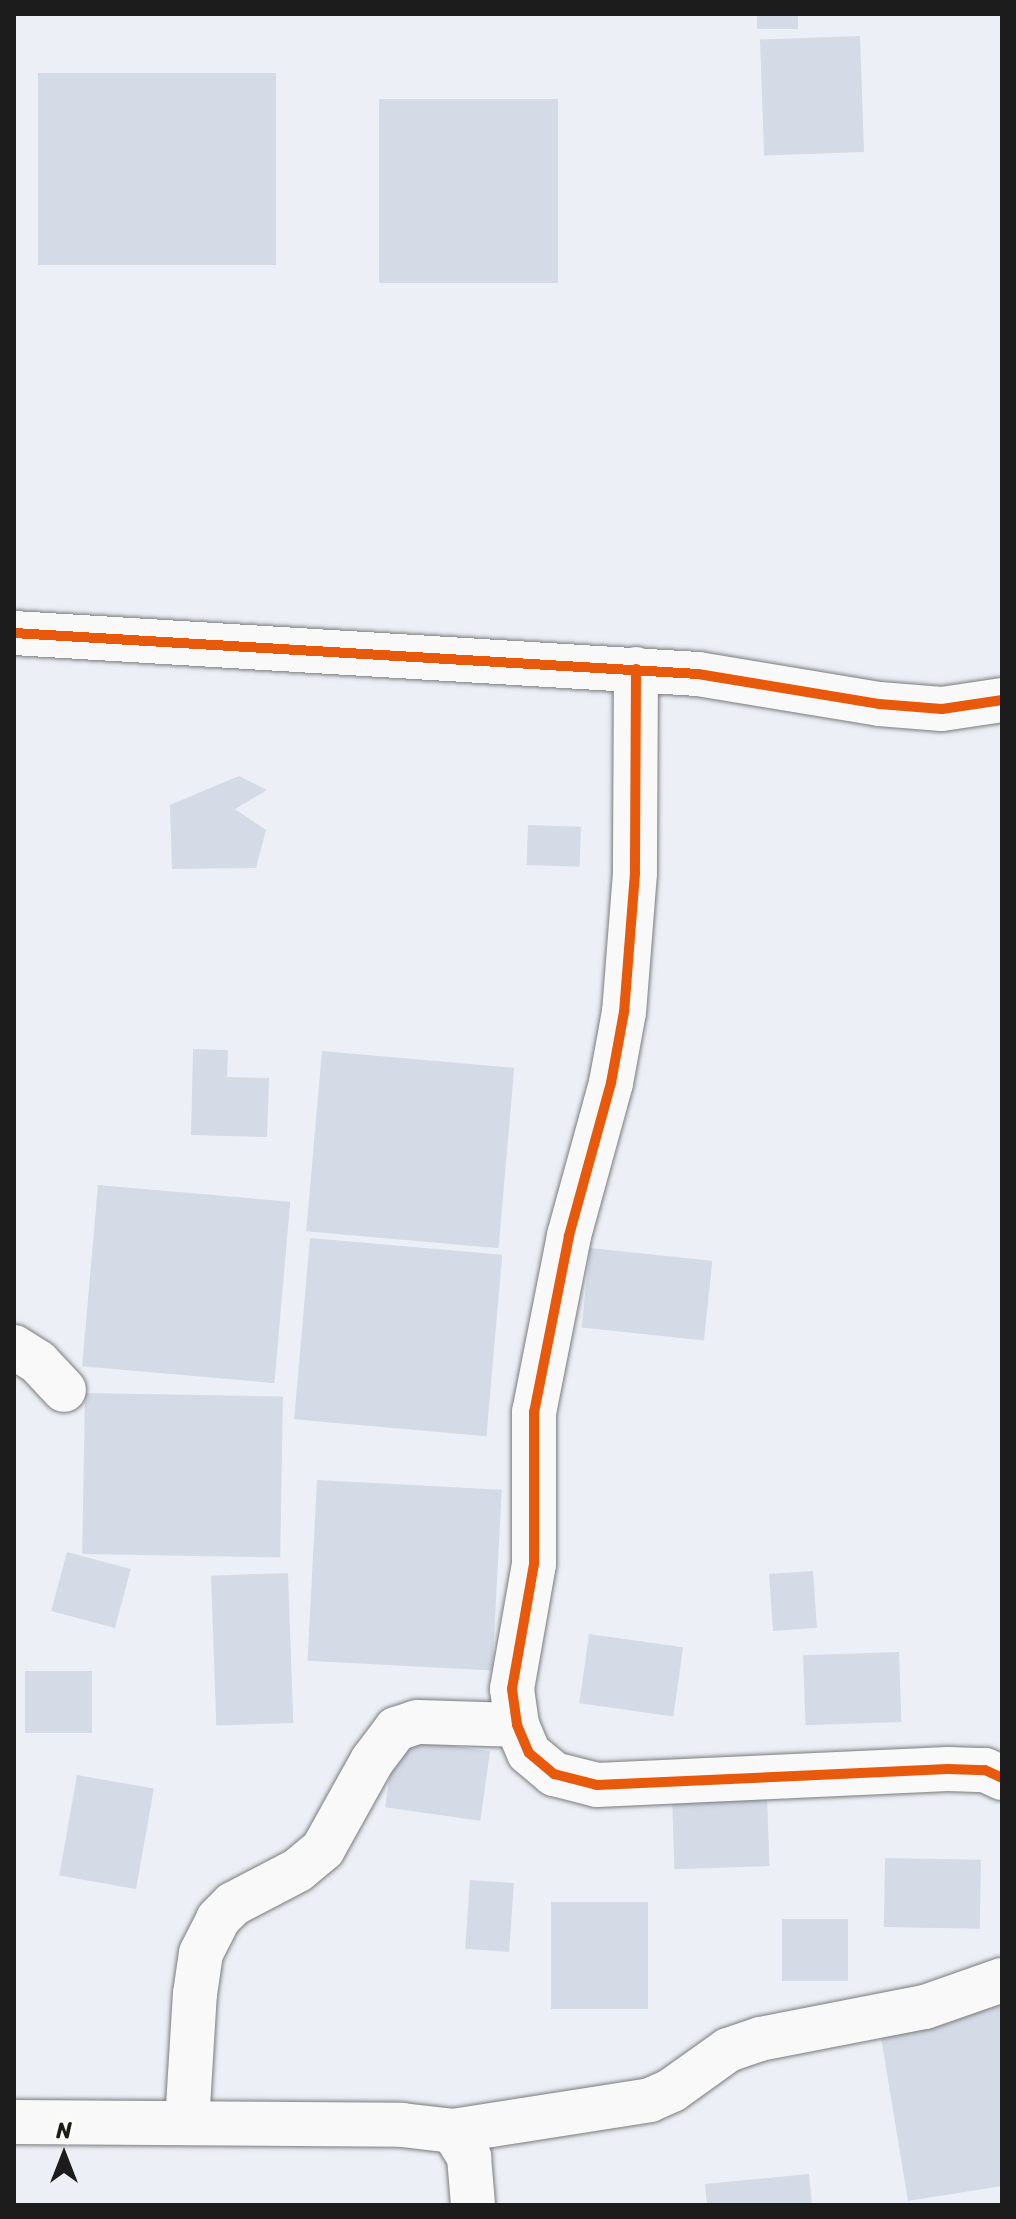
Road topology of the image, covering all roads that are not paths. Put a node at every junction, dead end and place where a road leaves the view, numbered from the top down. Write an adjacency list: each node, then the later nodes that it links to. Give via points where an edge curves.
1 (14, 633): 2 (street)
2 (636, 669): 3 (street, via 942,709); 6 (street, via 635,873 624,1012 611,1083 569,1236 534,1412 534,1564 512,1689)
3 (1001, 698)
4 (14, 1347): 5 (street, via 38,1362)
5 (64, 1390)
6 (517, 1725): 7 (street, via 529,1753 554,1774 597,1785 948,1769 985,1770); 10 (street, via 417,1722 396,1729 323,1849 298,1870 233,1904 218,1919 201,1953)
7 (1002, 1778)
8 (1002, 1980): 11 (street, via 925,2007 760,2039 728,2050 650,2100)
9 (14, 2122): 10 (street)
10 (187, 2123): 11 (street, via 402,2125)
11 (453, 2131): 12 (street, via 469,2157)
12 (473, 2205)

